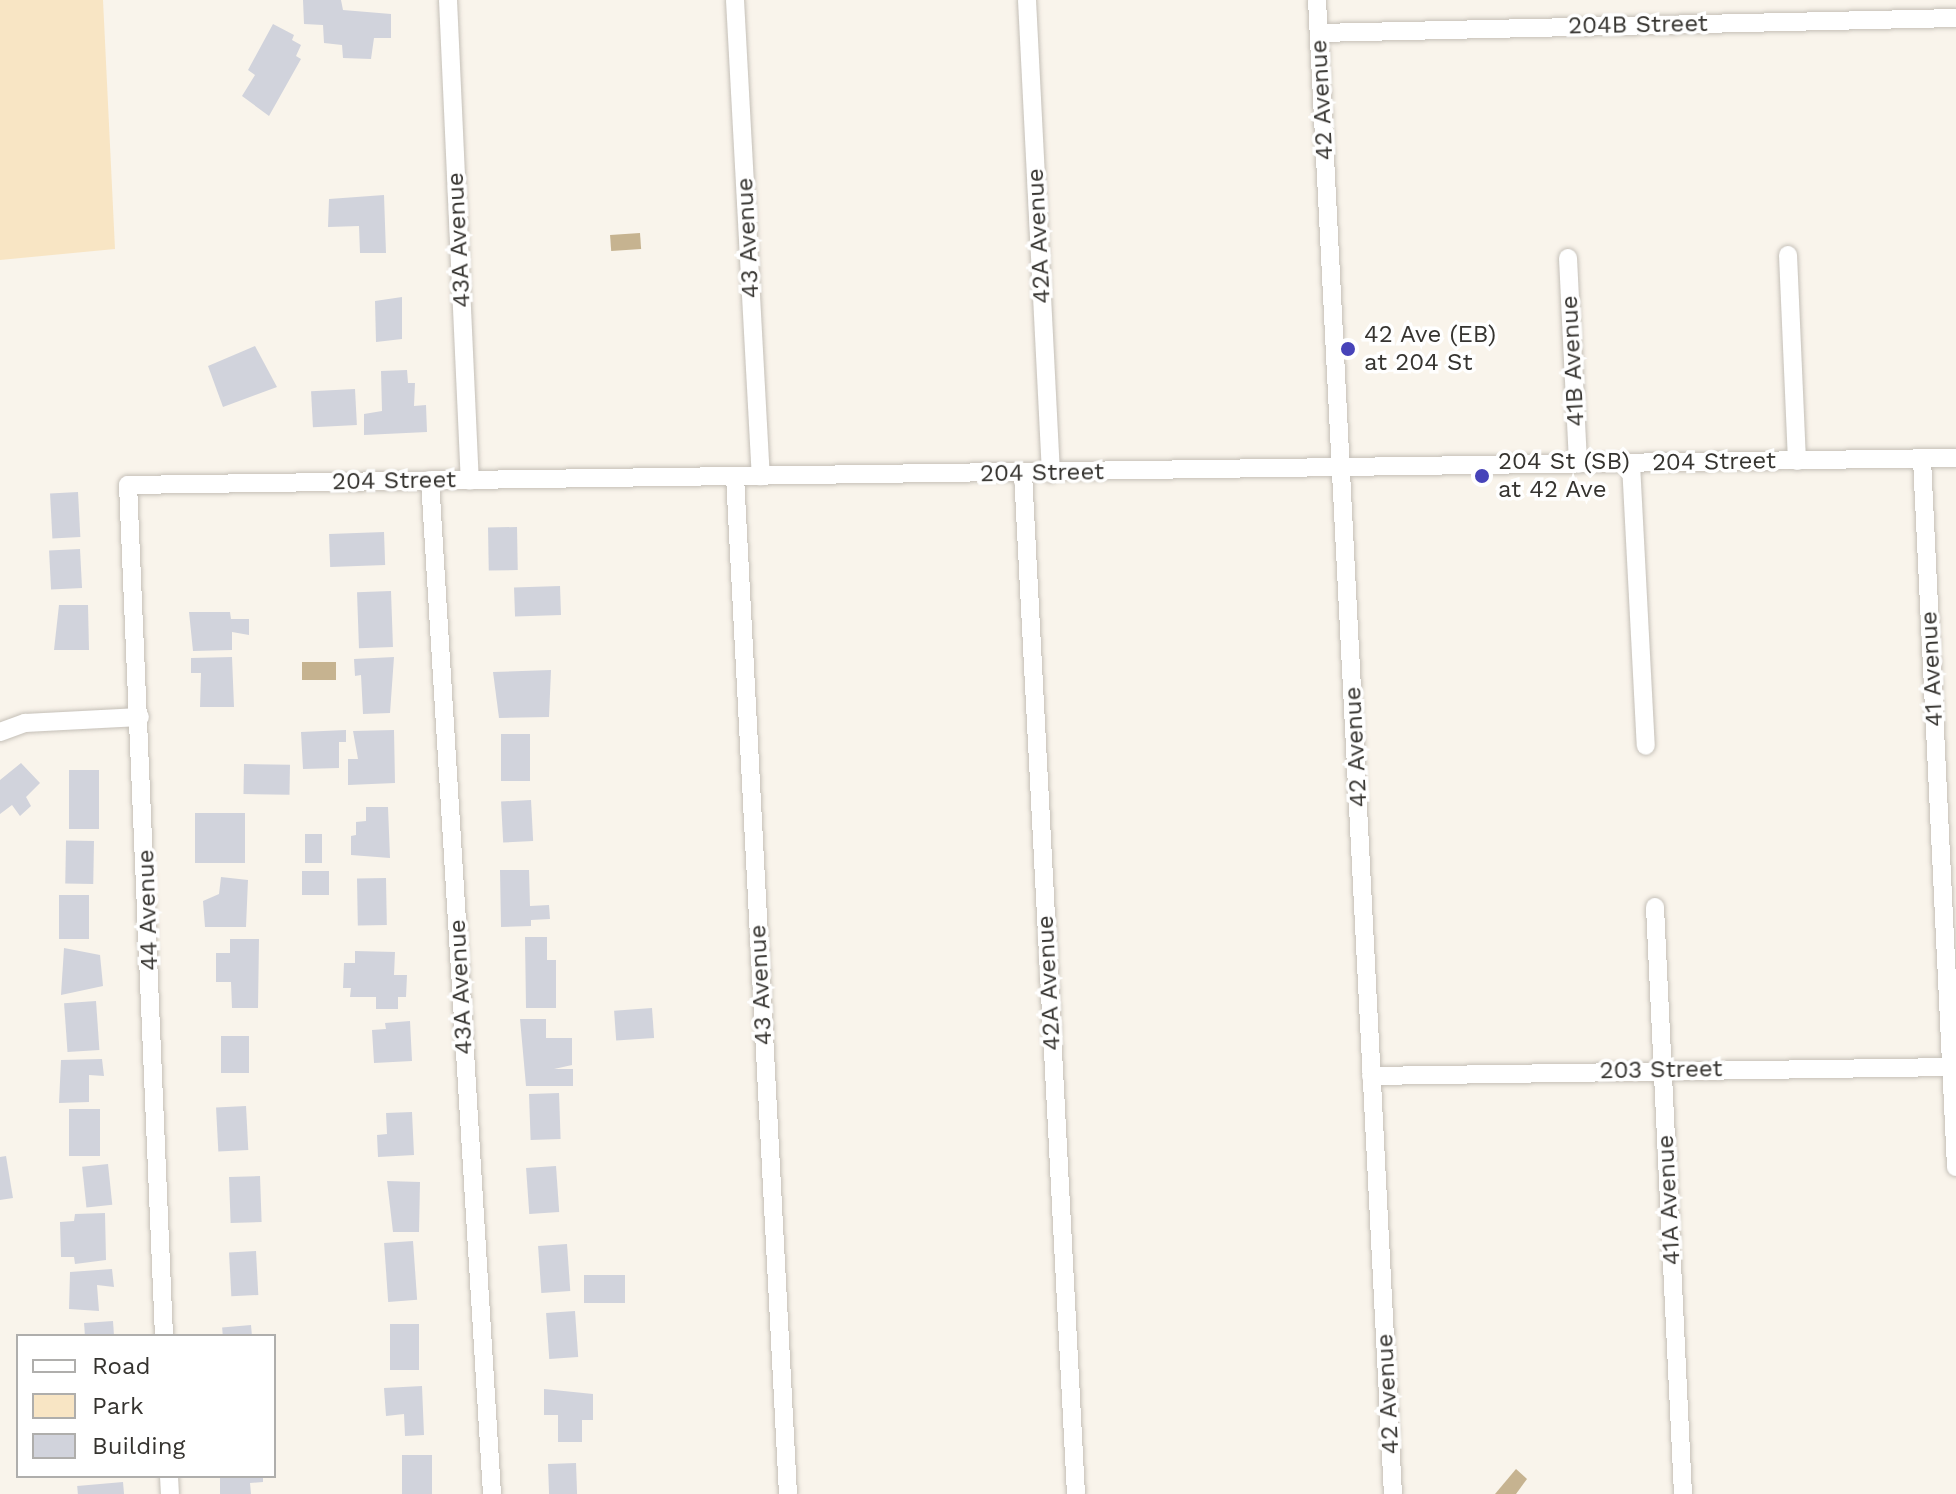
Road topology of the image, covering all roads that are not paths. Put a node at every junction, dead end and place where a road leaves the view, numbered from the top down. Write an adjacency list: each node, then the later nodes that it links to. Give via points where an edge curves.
1 (448, 0): 20 (street, 43A Avenue)
2 (735, 0): 18 (street, 43 Avenue)
3 (1027, 0): 16 (street, 42A Avenue)
4 (1317, 0): 6 (street, 42 Avenue)
5 (1956, 18): 6 (street, 204B Street)
6 (1319, 33): 14 (street, 42 Avenue)
7 (1788, 255): 11 (street)
8 (1568, 258): 12 (street, 41B Avenue)
9 (1956, 458): 10 (street, 204 Street)
10 (1922, 459): 11 (street, 204 Street); 26 (street, 41 Avenue)
11 (1797, 461): 13 (street, 204 Street)
12 (1578, 464): 13 (street, 204 Street); 14 (street, 204 Street)
13 (1631, 464): 24 (street)
14 (1341, 469): 16 (street, 204 Street); 28 (street, 42 Avenue)
15 (1023, 473): 16 (street, 204 Street); 18 (street, 204 Street); 33 (street, 42A Avenue)
16 (1051, 473)
17 (735, 476): 18 (street, 204 Street); 20 (street, 204 Street); 32 (street, 43 Avenue)
18 (761, 476)
19 (430, 480): 20 (street, 204 Street); 21 (street, 204 Street); 31 (street, 43A Avenue)
20 (470, 480)
21 (128, 485): 22 (street, 44 Avenue)
22 (140, 717): 23 (street, via 25,723); 30 (street, 44 Avenue)
23 (0, 732)
24 (1646, 746)
25 (1655, 907): 27 (street, 41A Avenue)
26 (1950, 1067): 27 (street, 203 Street); 29 (street, 41 Avenue)
27 (1662, 1069): 28 (street, 203 Street); 35 (street, 41A Avenue)
28 (1371, 1076): 34 (street, 42 Avenue)
29 (1956, 1167)
30 (164, 1334)
31 (492, 1494)
32 (788, 1494)
33 (1076, 1494)
34 (1393, 1494)
35 (1683, 1494)

